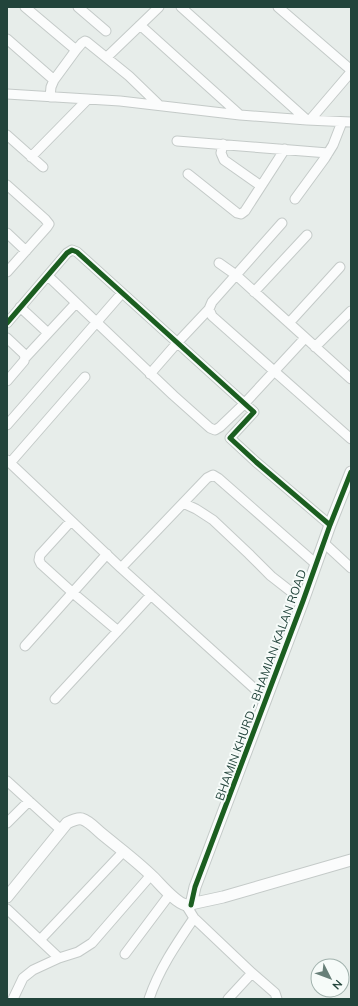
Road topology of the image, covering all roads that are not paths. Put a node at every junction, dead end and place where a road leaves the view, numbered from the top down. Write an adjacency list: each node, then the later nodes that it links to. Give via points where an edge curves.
1 (25, 7): 9 (street)
2 (78, 7): 7 (street)
3 (159, 7): 6 (street)
4 (181, 7): 18 (street)
5 (278, 7): 11 (street)
6 (140, 25): 10 (street); 17 (street)
7 (106, 31)
8 (7, 39): 12 (street)
9 (76, 50): 10 (street, via 85,41); 12 (street)
10 (107, 57): 16 (street)
11 (351, 71): 18 (street)
12 (54, 80): 14 (street)
13 (7, 94): 14 (street)
14 (50, 97): 15 (street)
15 (87, 100): 16 (street); 25 (street)
16 (159, 105): 17 (street)
17 (240, 115): 18 (street)
18 (309, 120): 19 (street)
19 (346, 122): 24 (street)
20 (7, 135): 25 (street)
21 (177, 141): 22 (street)
22 (223, 144): 23 (street); 29 (street, via 221,153 224,160)
23 (285, 149): 24 (street); 29 (street)
24 (328, 153): 30 (street)
25 (32, 157): 26 (street)
26 (43, 167)
27 (188, 174): 29 (street, via 236,213 241,214)
28 (7, 185): 34 (street, via 49,224)
29 (261, 186)
30 (295, 199)
31 (282, 223): 38 (street)
32 (7, 233): 34 (street)
33 (307, 235): 41 (street)
34 (26, 251): 37 (street)
35 (219, 263): 38 (street)
36 (340, 267): 48 (street)
37 (7, 272)
38 (236, 275): 41 (street); 44 (street, via 212,302)
39 (48, 276): 40 (street, via 72,250); 42 (street); 43 (street)
40 (122, 292): 46 (street); 52 (street)
41 (254, 292): 48 (street)
42 (76, 303): 46 (street); 49 (street)
43 (20, 307): 47 (street); 49 (street)
44 (209, 309): 52 (street); 55 (street, via 212,316)
45 (351, 312): 53 (street)
46 (96, 322): 56 (street); 61 (street)
47 (7, 323)
48 (289, 323): 51 (street)
49 (48, 333): 54 (street)
50 (7, 338): 54 (street)
51 (305, 338): 53 (street); 55 (street)
52 (177, 343): 56 (street); 60 (street)
53 (315, 346): 58 (street)
54 (25, 358): 59 (street)
55 (274, 371): 60 (street); 62 (street)
56 (150, 374): 60 (street, via 215,430)
57 (84, 377): 63 (street)
58 (351, 379)
59 (7, 381)
60 (244, 404): 68 (street, via 254,412 230,438)
61 (7, 425)
62 (351, 439)
63 (9, 462): 67 (street)
64 (351, 472): 65 (street, BHAMIN KHURD - BHAMIAN KALAN ROAD)
65 (348, 492): 68 (street, BHAMIN KHURD - BHAMIAN KALAN ROAD)
66 (183, 503): 71 (street, via 207,478 218,478); 72 (street); 76 (street, via 213,520 271,576)
67 (71, 521): 70 (street); 74 (street, via 40,555 39,560)
68 (330, 525): 69 (street, BHAMIN KHURD - BHAMIAN KALAN ROAD)
69 (324, 543): 71 (street, BHAMIN KHURD - BHAMIAN KALAN ROAD); 73 (street)
70 (107, 554): 72 (street); 74 (street)
71 (316, 564): 76 (street, BHAMIN KHURD - BHAMIAN KALAN ROAD)
72 (121, 568): 75 (street)
73 (351, 568)
74 (73, 593): 77 (street); 78 (street)
75 (151, 594): 77 (street); 80 (street)
76 (303, 601): 80 (street, BHAMIN KHURD - BHAMIAN KALAN ROAD)
77 (118, 631): 79 (street)
78 (25, 646)
79 (55, 699)
80 (266, 699): 90 (street, BHAMIN KHURD - BHAMIAN KALAN ROAD)
81 (7, 781): 82 (street)
82 (29, 801): 83 (street); 84 (street)
83 (7, 823)
84 (61, 830): 85 (street, via 74,819 81,819); 89 (street)
85 (124, 852): 87 (street); 93 (street)
86 (351, 860): 90 (street, via 223,898)
87 (151, 875): 88 (street); 95 (street, via 92,943 78,952)
88 (170, 894): 90 (street); 94 (street)
89 (7, 897)
90 (188, 905): 92 (street)
91 (7, 909): 93 (street)
92 (194, 918): 96 (street); 98 (street, via 163,967)
93 (40, 940): 95 (street)
94 (125, 954)
95 (58, 958): 97 (street, via 23,978)
96 (252, 973): 99 (street); 100 (street, via 275,993)
97 (13, 999)
98 (149, 999)
99 (228, 999)
100 (277, 999)

